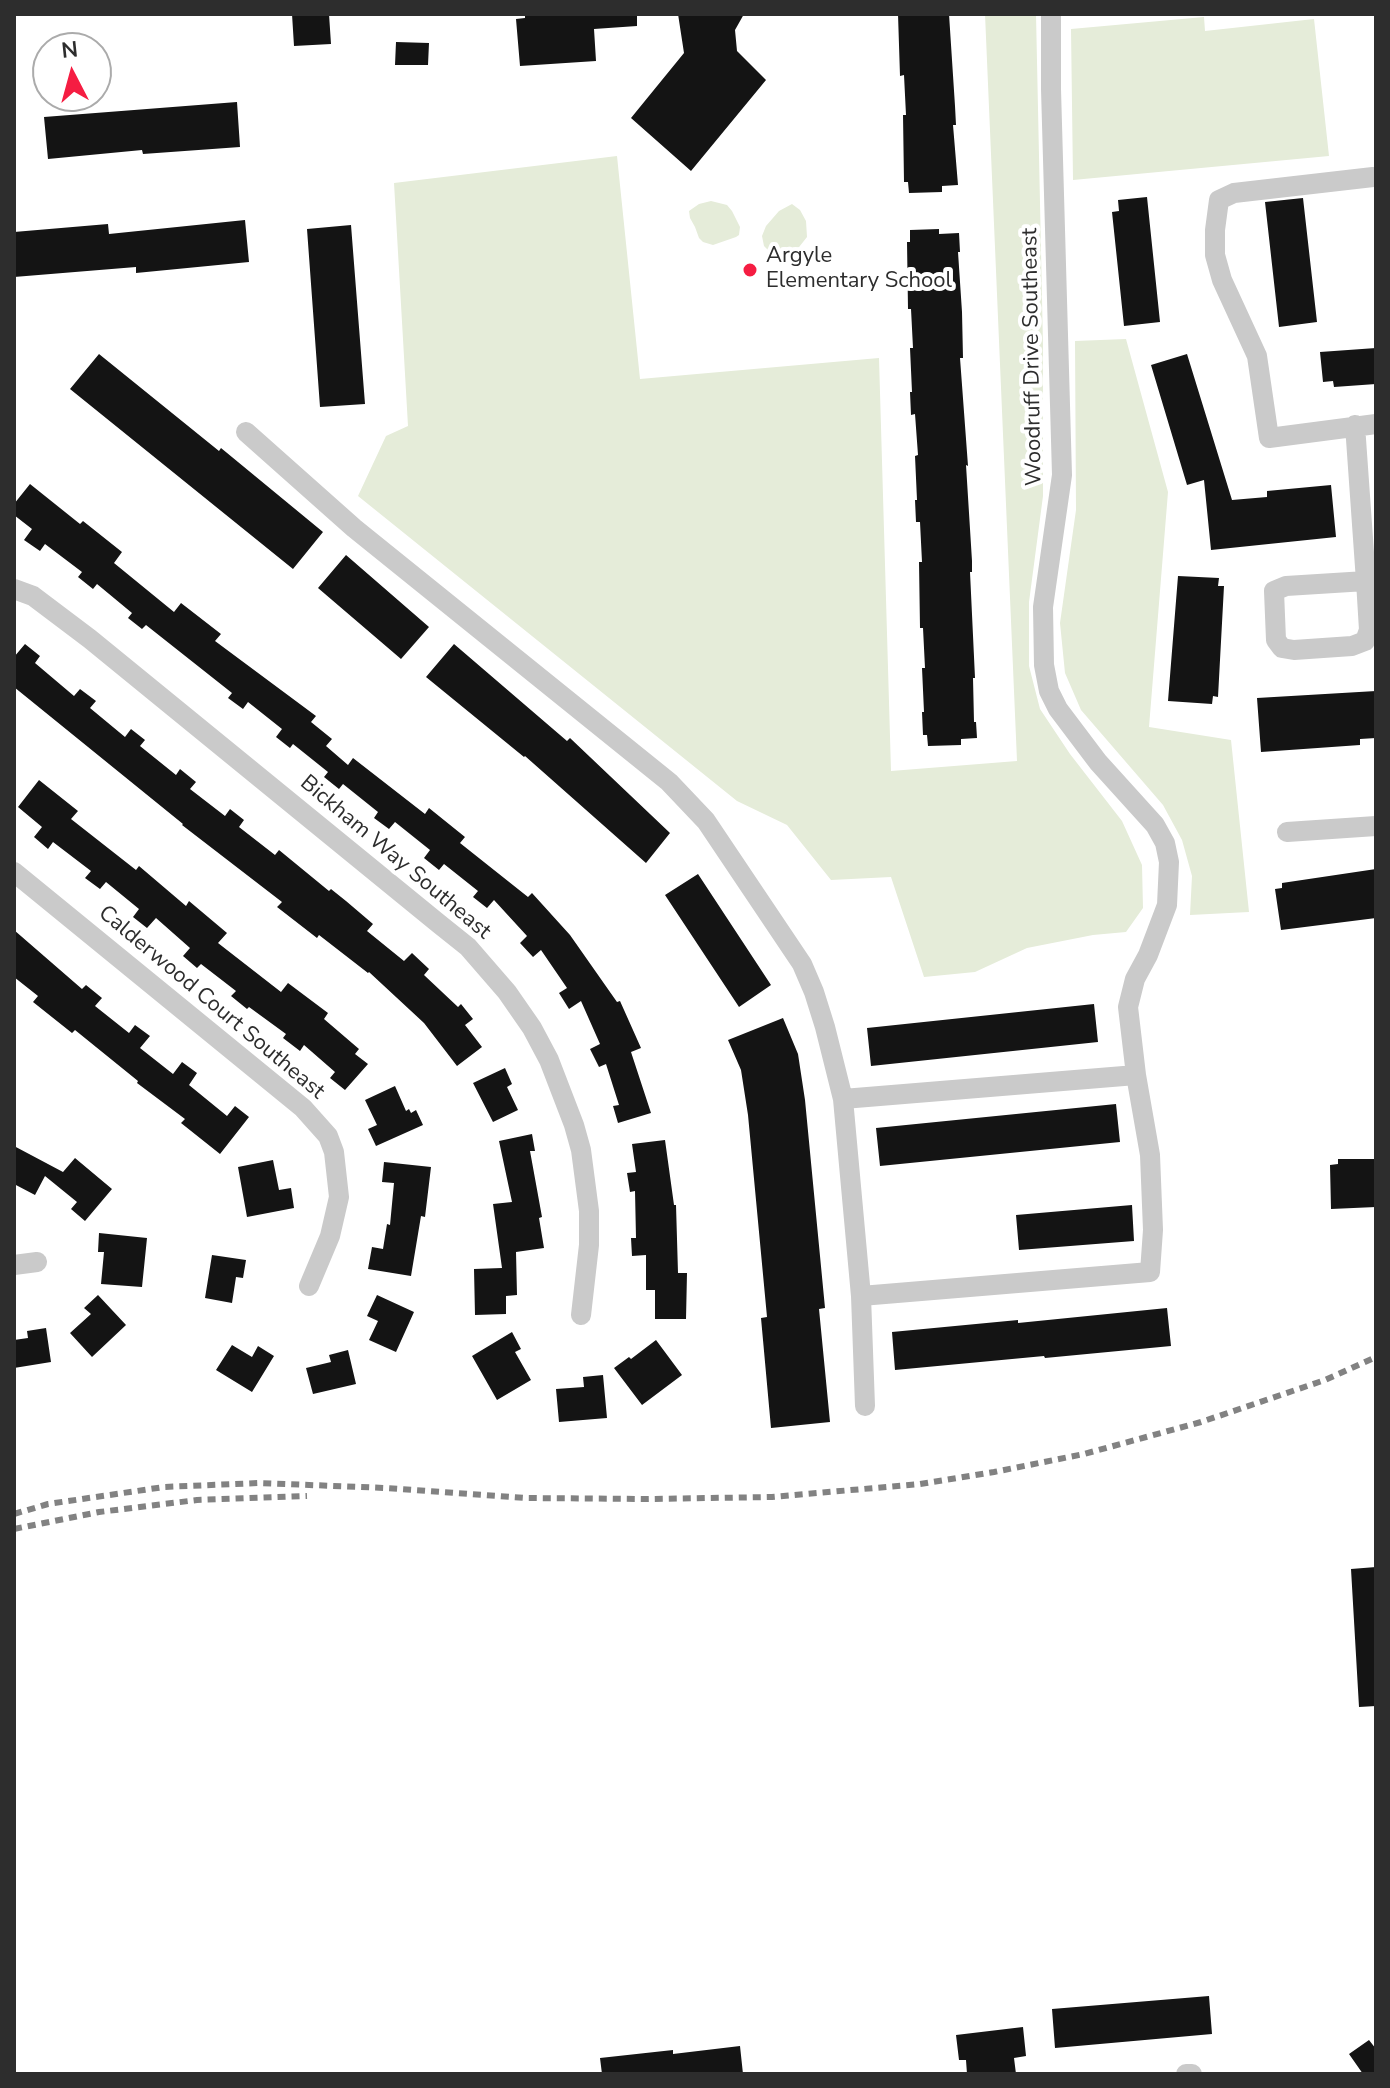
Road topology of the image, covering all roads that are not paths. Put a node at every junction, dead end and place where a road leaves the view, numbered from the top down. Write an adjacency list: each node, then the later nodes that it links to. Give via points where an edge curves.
1 (1051, 14): 10 (street, Woodruff Drive Southeast, via 1062,475 1043,607 1044,665 1058,709 1165,843 1167,905 1128,1007)
2 (1373, 177): 3 (street, via 1234,193 1219,200 1216,216 1215,255 1257,356 1269,438)
3 (1366, 425): 5 (street)
4 (246, 432): 11 (street, via 354,528 689,801 802,964)
5 (1366, 581): 5 (street, via 1365,641 1294,650 1282,648 1276,640 1274,591)
6 (14, 589): 16 (street, Bickham Way Southeast, via 33,596 81,631 468,947 507,992 549,1060 581,1150 589,1245)
7 (1376, 826): 8 (street)
8 (1287, 832)
9 (14, 872): 14 (street, Calderwood Court Southeast, via 303,1108 328,1136 339,1197)
10 (1136, 1075): 11 (street); 15 (street, Woodruff Drive Southeast, via 1150,1155 1150,1272)
11 (843, 1099): 15 (street)
12 (37, 1262): 13 (street)
13 (14, 1265)
14 (309, 1286)
15 (861, 1296): 17 (street)
16 (581, 1315)
17 (865, 1406)

